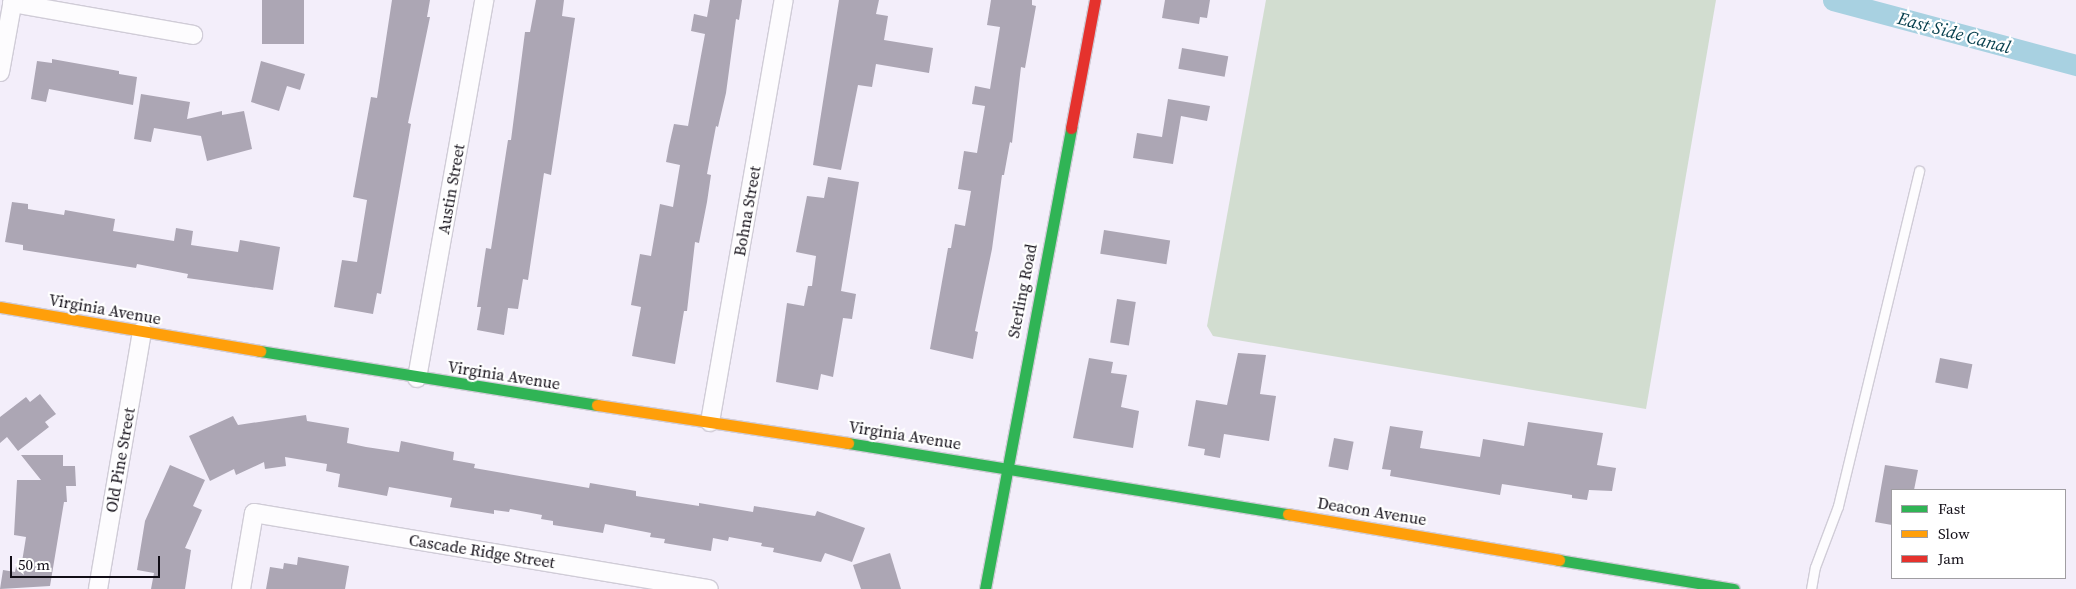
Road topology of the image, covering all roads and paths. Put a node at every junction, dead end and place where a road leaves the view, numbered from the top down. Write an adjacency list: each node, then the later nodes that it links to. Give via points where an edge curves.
1 (484, 0): 10 (street, Austin Street)
2 (784, 0): 11 (street, Bohna Street)
3 (1095, 0): 12 (street, Sterling Road)
4 (13, 1): 5 (street); 6 (street)
5 (193, 35)
6 (0, 72)
7 (1919, 171): 18 (lane, via 1838,506 1815,568)
8 (0, 308): 9 (street, Virginia Avenue)
9 (142, 332): 10 (street, Virginia Avenue); 13 (street, Old Pine Street)
10 (417, 378): 11 (street, Virginia Avenue)
11 (710, 422): 12 (street, Virginia Avenue)
12 (1005, 467): 16 (street, Sterling Road); 17 (street, Deacon Avenue)
13 (98, 589)
14 (241, 589): 15 (street, Cascade Ridge Street, via 254,513)
15 (709, 589)
16 (984, 589)
17 (1734, 589)
18 (1811, 589)

